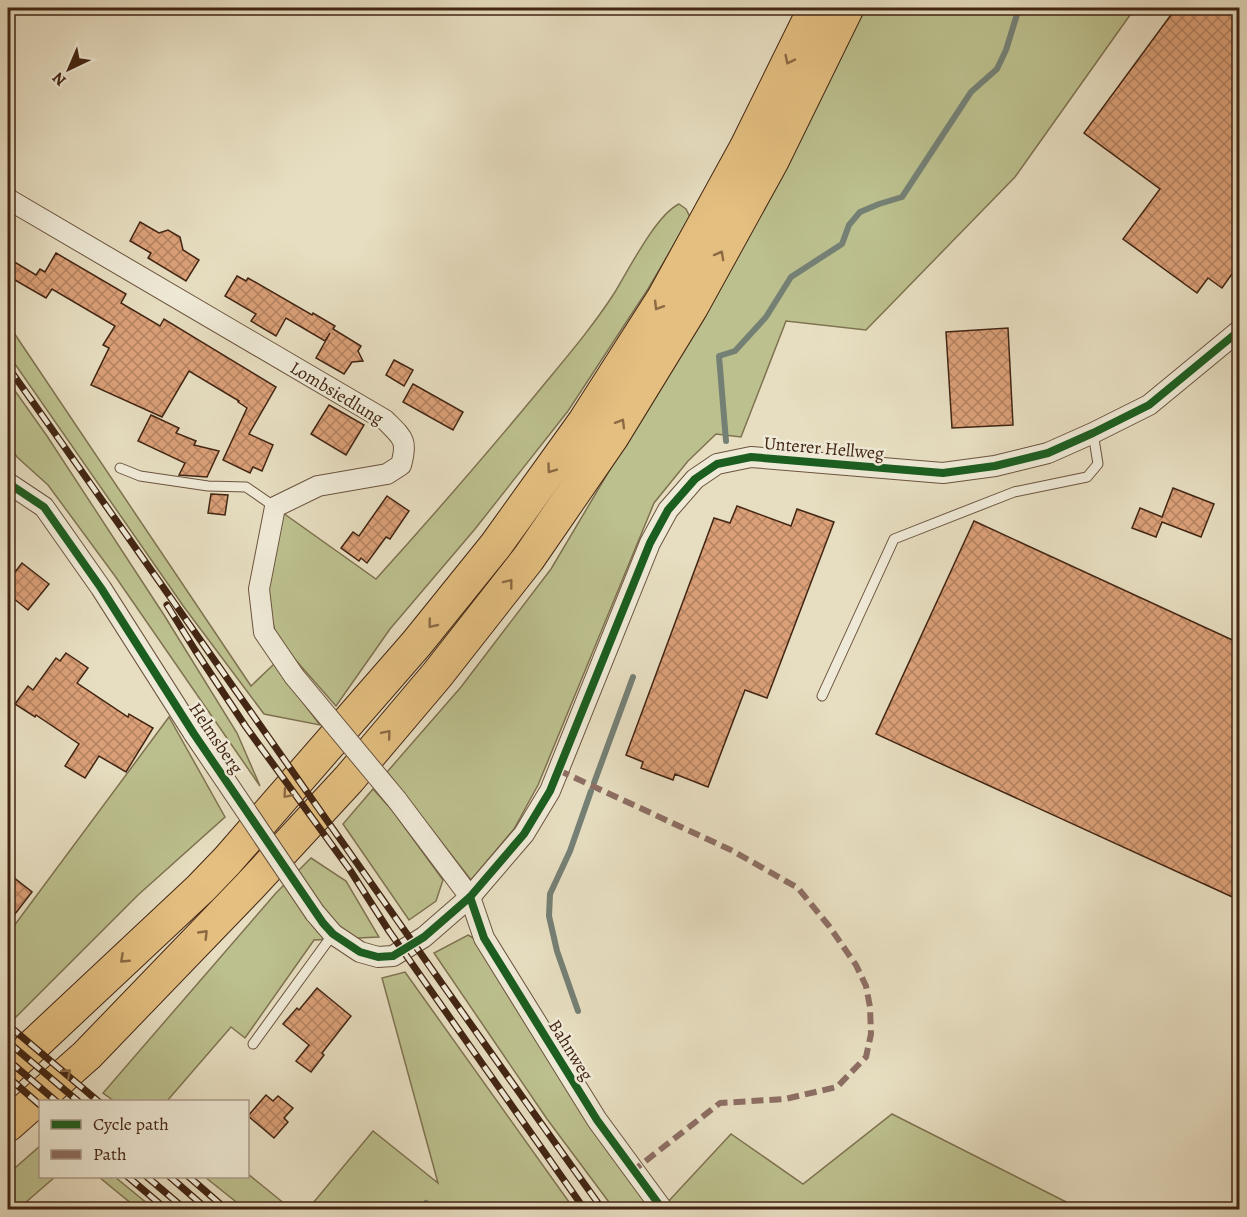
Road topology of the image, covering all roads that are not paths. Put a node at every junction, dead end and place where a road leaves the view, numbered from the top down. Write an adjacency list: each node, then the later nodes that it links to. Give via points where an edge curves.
1 (814, 8): 14 (highway, one-way to 14, via 746,148 663,299 585,421 496,544 417,643 227,861)
2 (846, 8): 15 (highway, one-way to 2, via 87,1055 349,779 528,559 612,437 691,308 772,161)
3 (8, 199): 8 (street, Lombsiedlung, via 385,420 401,436 406,448 401,465 387,474 318,486)
4 (1239, 330): 5 (street, Unterer Hellweg, via 1149,405)
5 (1093, 433): 9 (lane, via 1098,464 1087,477 1014,492 894,539); 10 (street, Unterer Hellweg, via 1048,453 943,473 751,457 717,464 695,479 668,510 650,543 550,791 524,834)
6 (120, 468): 8 (lane, via 140,476 246,487)
7 (8, 483): 11 (street, Helmsberg, bridge, via 44,507 315,914)
8 (275, 507): 10 (street, bridge, via 259,589 264,632 294,676 397,800)
9 (822, 696)
10 (470, 897): 12 (street, Unterer Hellweg); 16 (street, Bahnweg, via 484,938 597,1120)
11 (333, 934): 12 (street, Helmsberg, via 360,952 378,957 393,956); 13 (lane)
12 (423, 937)
13 (253, 1044)
14 (8, 1069)
15 (8, 1125)
16 (663, 1209)

